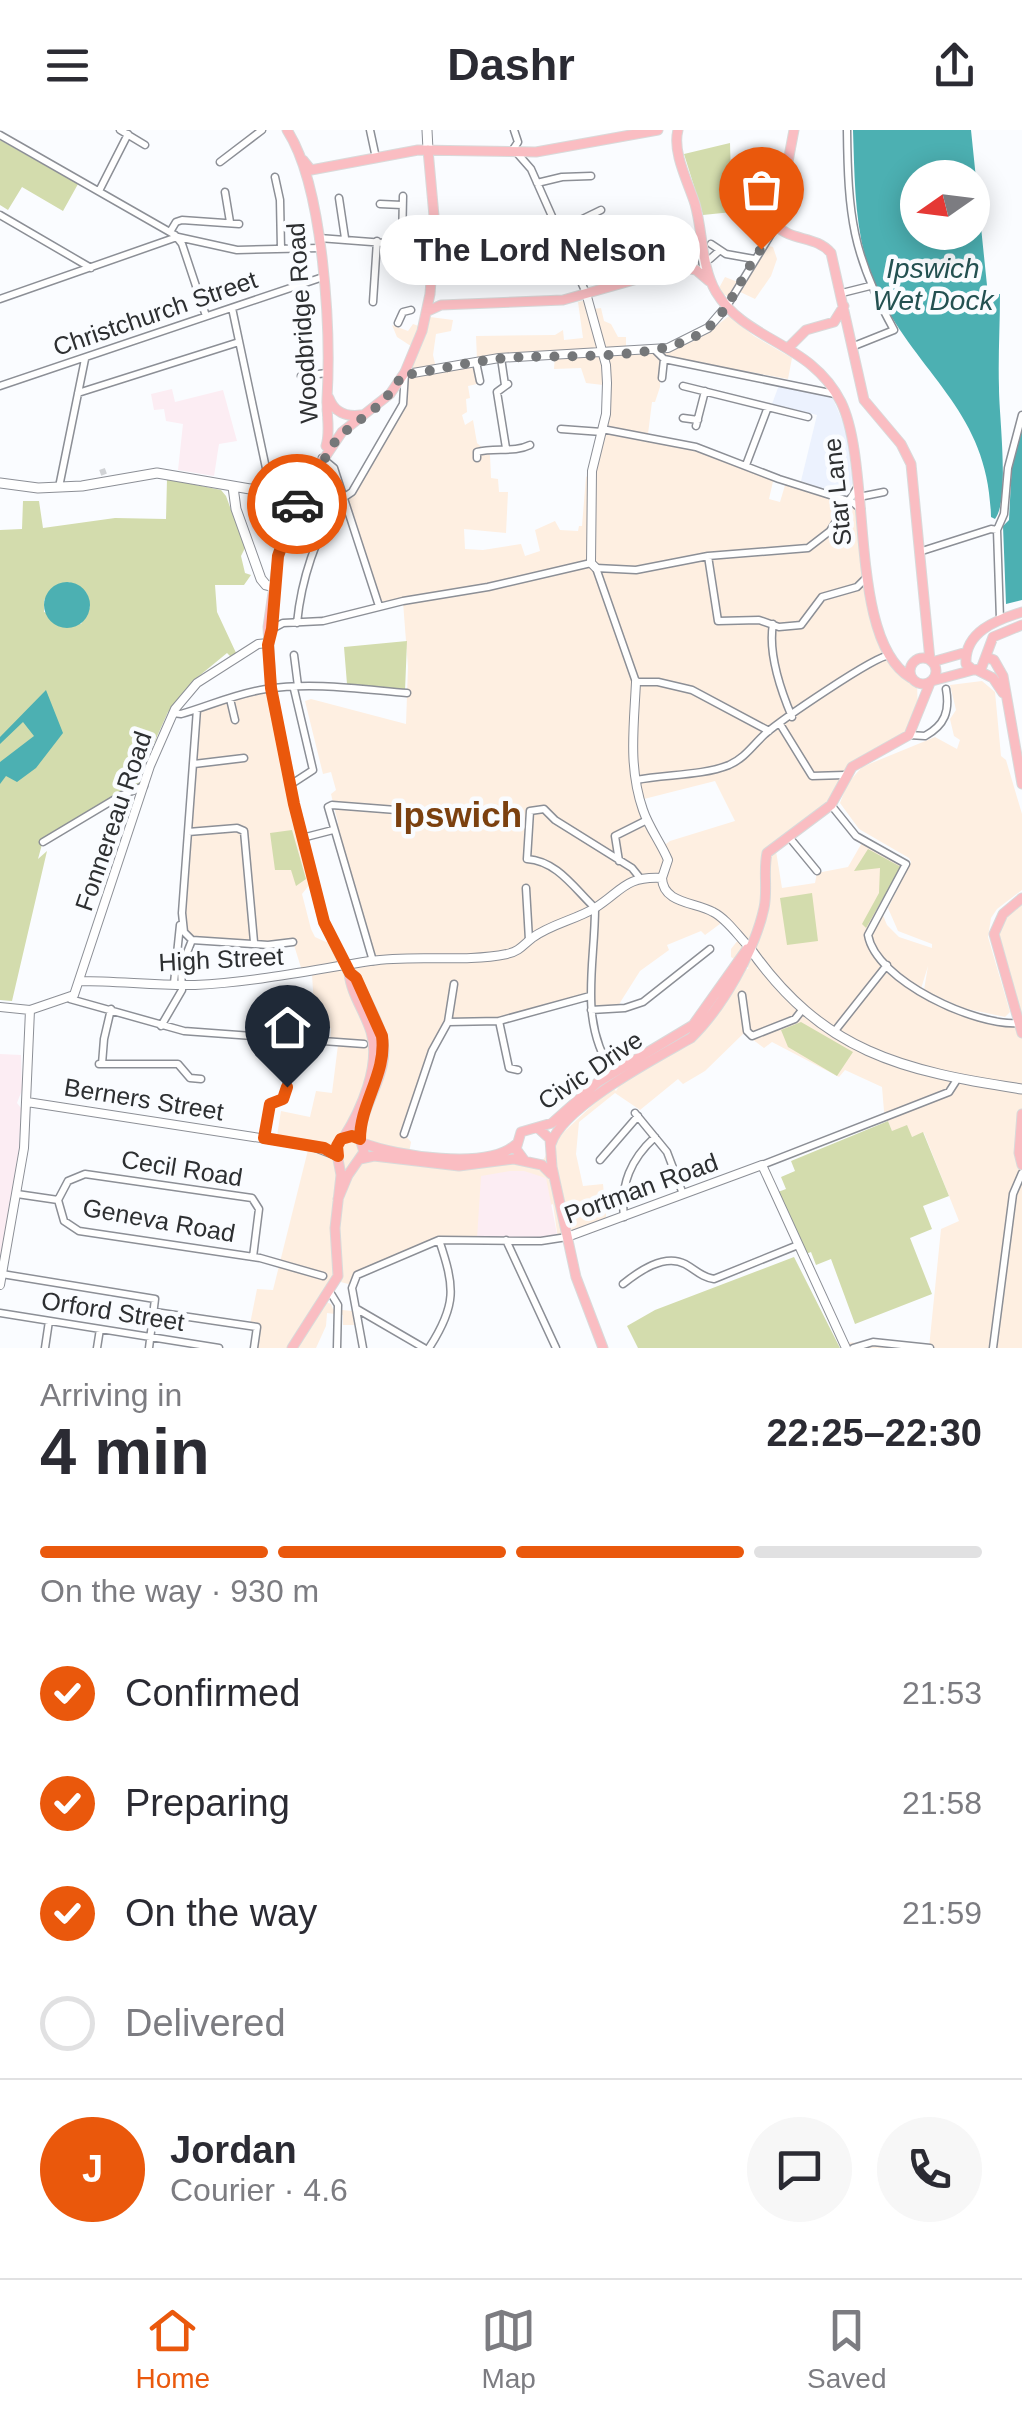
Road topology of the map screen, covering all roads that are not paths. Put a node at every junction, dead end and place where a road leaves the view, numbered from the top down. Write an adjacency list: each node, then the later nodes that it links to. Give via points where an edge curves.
1 (262, 130): 17 (street)
2 (288, 130): 16 (main road, Woodbridge Road)
3 (370, 130): 15 (street)
4 (426, 130): 13 (main road)
5 (514, 130): 14 (street)
6 (658, 130): 14 (main road)
7 (678, 130): 46 (main road, Star Lane)
8 (847, 130): 47 (street, via 849,202)
9 (124, 132): 12 (street); 23 (street)
10 (792, 134): 29 (main road)
11 (0, 135): 23 (street)
12 (145, 145)
13 (428, 150): 14 (main road); 15 (main road); 30 (main road)
14 (513, 153): 21 (street, via 523,156)
15 (376, 158): 18 (main road)
16 (304, 160): 18 (main road); 22 (main road, Woodbridge Road)
17 (220, 162)
18 (318, 170): 22 (main road, via 310,178)
19 (591, 176): 21 (street)
20 (274, 177): 39 (street)
21 (535, 179): 31 (street)
22 (312, 190): 35 (main road, Woodbridge Road)
23 (99, 191): 32 (street)
24 (225, 192): 32 (street, via 234,223 178,221)
25 (343, 202): 33 (street)
26 (380, 204): 36 (street, via 403,200)
27 (600, 210): 31 (street)
28 (0, 215): 44 (street)
29 (776, 224): 42 (street); 49 (main road, via 828,250)
30 (435, 227): 38 (street); 43 (main road)
31 (560, 230): 48 (street)
32 (174, 234): 39 (street, via 225,248); 44 (street); 55 (street)
33 (345, 238): 34 (street); 35 (street)
34 (376, 241): 36 (street); 51 (street)
35 (320, 243): 39 (street); 45 (main road, Woodbridge Road)
36 (402, 243): 38 (street)
37 (711, 244): 40 (street)
38 (424, 246): 43 (street)
39 (281, 249)
40 (718, 251): 41 (street); 42 (street)
41 (710, 259)
42 (754, 259): 52 (street)
43 (433, 263): 54 (main road)
44 (92, 268): 50 (street)
45 (322, 278): 53 (street, Christchurch Street); 67 (main road, Woodbridge Road)
46 (710, 283): 48 (main road, via 680,266); 52 (main road, Star Lane)
47 (870, 286): 49 (street); 58 (street, via 894,330)
48 (586, 294): 54 (main road); 61 (street)
49 (843, 298): 58 (main road); 59 (main road, via 834,322 806,330)
50 (0, 299)
51 (373, 302)
52 (727, 306): 59 (main road, Star Lane); 60 (street, via 697,335)
53 (232, 308): 55 (street, Christchurch Street); 57 (street)
54 (422, 312): 56 (street, via 404,312); 66 (main road)
55 (206, 316): 62 (street, Christchurch Street)
56 (398, 323)
57 (240, 342): 77 (street); 96 (street)
58 (854, 346): 78 (main road)
59 (789, 347): 69 (main road, Star Lane)
60 (655, 350): 61 (street); 64 (street)
61 (602, 354): 63 (street); 86 (street)
62 (86, 357): 72 (street, Christchurch Street); 77 (street)
63 (501, 358): 65 (street); 88 (street)
64 (664, 359): 70 (street); 74 (street)
65 (476, 362): 66 (street); 71 (street)
66 (405, 372): 81 (main road, via 387,398); 100 (street, via 403,404)
67 (327, 373): 68 (street); 76 (main road, Woodbridge Road)
68 (301, 376)
69 (824, 376): 74 (street); 79 (main road, Star Lane)
70 (662, 378)
71 (480, 381)
72 (0, 386)
73 (683, 386): 75 (street)
74 (816, 388): 79 (street)
75 (704, 391): 80 (street); 84 (street, via 697,423)
76 (328, 392): 81 (main road, via 338,411); 89 (main road, Woodbridge Road, via 329,437)
77 (78, 393): 94 (street)
78 (864, 400): 79 (main road); 103 (main road, via 912,467)
79 (841, 401): 97 (main road, Star Lane)
80 (768, 407): 83 (street); 91 (street)
81 (363, 415): 89 (main road)
82 (1022, 415): 102 (street)
83 (808, 417)
84 (683, 418)
85 (562, 429): 86 (street)
86 (602, 430): 91 (street, via 696,447); 105 (street, via 592,471)
87 (530, 446): 88 (street)
88 (506, 448): 90 (street, via 476,452)
89 (322, 458): 93 (main road); 100 (street, via 333,465)
90 (477, 458)
91 (746, 465): 99 (street)
92 (2, 481): 94 (main road)
93 (307, 484): 96 (main road); 108 (main road, via 280,544)
94 (59, 487): 95 (main road, via 167,473)
95 (234, 487): 96 (main road); 108 (main road, via 261,578)
96 (270, 487)
97 (859, 492): 98 (street); 99 (street); 101 (main road, Star Lane)
98 (884, 492)
99 (847, 500): 101 (street); 104 (street, via 830,530 808,548)
100 (345, 502): 110 (street); 113 (street, via 313,552)
101 (861, 509): 106 (main road, Star Lane)
102 (997, 530): 103 (street); 112 (street)
103 (922, 551): 121 (main road, via 928,648)
104 (708, 556): 105 (street, via 636,570); 114 (street, via 718,621)
105 (594, 566): 110 (street); 124 (street)
106 (867, 577): 107 (street); 109 (main road, Star Lane)
107 (858, 587): 109 (street); 114 (street, via 822,596 804,624)
108 (274, 588): 116 (main road)
109 (871, 594): 119 (main road, Star Lane)
110 (379, 606): 113 (street)
111 (1022, 612): 112 (main road)
112 (1000, 618): 117 (main road, via 985,626)
113 (297, 623): 116 (street, via 283,622)
114 (773, 624): 135 (street)
115 (1022, 625): 120 (main road, via 994,637)
116 (269, 640): 126 (main road); 133 (street, Fonnereau Road, via 197,683)
117 (968, 651): 120 (main road); 121 (main road); 122 (main road, via 965,661)
118 (294, 656): 127 (street)
119 (885, 656): 123 (main road, Star Lane); 135 (street)
120 (985, 656): 122 (main road); 130 (main road, via 1000,671)
121 (935, 660): 123 (main road, via 914,662); 125 (main road)
122 (975, 670): 125 (main road); 130 (main road, via 997,682)
123 (913, 679): 125 (main road); 134 (main road)
124 (636, 682): 138 (street, via 692,690); 143 (street)
125 (931, 682): 134 (main road)
126 (271, 688): 127 (street); 131 (street); 145 (main road)
127 (296, 688): 129 (street); 145 (street, via 313,770)
128 (946, 689): 139 (street, via 944,720 925,736)
129 (407, 693)
130 (1004, 696): 144 (main road)
131 (230, 699): 132 (street); 136 (street)
132 (197, 709): 133 (street); 141 (street)
133 (173, 713): 146 (street, Fonnereau Road)
134 (918, 715): 139 (main road)
135 (792, 716): 137 (street)
136 (235, 720)
137 (780, 724): 138 (street); 142 (street, via 812,776)
138 (769, 731): 143 (street, via 744,756 720,767)
139 (909, 736): 142 (main road)
140 (244, 758): 141 (street)
141 (194, 764): 151 (street)
142 (845, 775): 147 (main road)
143 (636, 780): 149 (street)
144 (1022, 784)
145 (290, 785): 153 (main road)
146 (144, 786): 154 (street); 174 (street, Fonnereau Road)
147 (830, 805): 152 (main road); 171 (street, via 856,836 905,862 869,933 868,942)
148 (422, 812): 150 (street, via 332,805)
149 (647, 820): 155 (street, via 615,836); 158 (street, via 668,860)
150 (333, 830): 153 (street); 170 (street)
151 (188, 832): 162 (street); 165 (street, via 246,835)
152 (788, 836): 156 (street); 167 (main road, via 767,853 764,906)
153 (302, 838): 173 (main road, via 324,922)
154 (43, 842)
155 (619, 860): 157 (street); 161 (street, via 542,808 529,813 526,859 556,869)
156 (817, 870)
157 (640, 878): 158 (street); 161 (street, High Street)
158 (662, 878): 167 (street, via 668,894 714,912)
159 (526, 888): 164 (street)
160 (1022, 901): 188 (main road, via 994,934)
161 (595, 908): 164 (street, High Street); 178 (street)
162 (182, 913): 163 (street); 175 (street)
163 (192, 940): 165 (street); 175 (street)
164 (529, 940): 170 (street, High Street, via 518,951 483,958)
165 (254, 942): 166 (street)
166 (293, 942)
167 (749, 947): 184 (main road); 193 (main road, Civic Drive, via 693,1025); 209 (main road, Civic Drive, via 702,1028 608,1087 556,1132)
168 (710, 949): 169 (street)
169 (698, 958): 172 (street); 183 (street, via 642,1002)
170 (373, 960): 173 (street, High Street)
171 (887, 965): 188 (street, via 920,992); 189 (street)
172 (704, 966)
173 (348, 970): 175 (street, High Street); 191 (main road); 206 (main road, via 382,1036 383,1058 361,1124)
174 (80, 981): 175 (street, High Street); 179 (street, Fonnereau Road)
175 (178, 984): 187 (street)
176 (454, 984): 186 (street)
177 (742, 994): 184 (street, via 752,1036)
178 (590, 996): 183 (street); 185 (street)
179 (70, 999): 181 (street); 182 (street)
180 (0, 1008): 182 (street)
181 (111, 1009): 187 (street); 195 (street, via 101,1064 178,1064 190,1078)
182 (30, 1010): 199 (street)
183 (591, 1010): 193 (street, via 594,1038)
184 (802, 1010): 189 (main road)
185 (499, 1021): 186 (street); 192 (street, via 509,1068)
186 (448, 1022): 202 (street)
187 (161, 1026): 190 (street)
188 (1021, 1028)
189 (834, 1032): 194 (main road, via 908,1067)
190 (293, 1040): 191 (street); 204 (street, via 285,1096 270,1104)
191 (369, 1045): 205 (main road, via 370,1073)
192 (518, 1070)
193 (612, 1073): 201 (main road, Civic Drive)
194 (958, 1078): 197 (main road); 214 (street, Portman Road, via 949,1092)
195 (201, 1079)
196 (1022, 1079): 197 (main road)
197 (1006, 1086): 198 (main road)
198 (1022, 1089)
199 (27, 1102): 204 (street, Berners Street); 219 (street)
200 (1022, 1114): 215 (main road)
201 (538, 1128): 207 (main road, via 521,1132); 209 (main road)
202 (404, 1134)
203 (655, 1137): 212 (street, via 636,1114); 220 (street); 223 (street, via 629,1171)
204 (264, 1138): 208 (street, Berners Street)
205 (342, 1138): 206 (main road); 208 (street, Berners Street); 210 (main road)
206 (362, 1141): 207 (main road, via 379,1150 460,1159 501,1154); 211 (main road)
207 (516, 1145): 213 (main road)
208 (314, 1146): 210 (street, Berners Street)
209 (550, 1148): 213 (main road, via 544,1158); 217 (main road)
210 (339, 1158): 211 (main road); 221 (main road)
211 (358, 1160): 213 (main road, via 479,1166); 221 (main road)
212 (600, 1160)
213 (530, 1161): 217 (main road, via 548,1169)
214 (762, 1165): 220 (street, Portman Road); 227 (street)
215 (1022, 1165)
216 (1022, 1174): 218 (street)
217 (556, 1182): 224 (main road)
218 (1018, 1188): 254 (street)
219 (17, 1194): 222 (street, Geneva Road); 229 (street)
220 (684, 1195): 223 (street, Portman Road)
221 (338, 1199): 233 (main road)
222 (58, 1200): 228 (street, Geneva Road, via 64,1221 78,1231); 228 (street, Cecil Road, via 68,1181 85,1174 252,1198 259,1209)
223 (624, 1218): 224 (street, Portman Road)
224 (568, 1237): 226 (street, Portman Road); 251 (main road)
225 (438, 1240): 226 (street, Portman Road); 234 (street, Portman Road, via 358,1275 352,1282); 249 (street, via 452,1293 448,1316)
226 (506, 1240): 250 (street)
227 (798, 1246): 231 (street, via 714,1279 668,1261); 252 (street)
228 (252, 1256): 230 (street, Geneva Road)
229 (2, 1274): 232 (street); 235 (street, via 154,1298)
230 (322, 1276)
231 (623, 1284)
232 (0, 1285)
233 (330, 1292): 246 (main road); 247 (street, via 338,1305)
234 (357, 1309): 248 (street); 249 (street)
235 (155, 1312): 239 (street); 245 (street, via 258,1328)
236 (0, 1313): 237 (street, Orford Street)
237 (49, 1320): 238 (street, Orford Street); 241 (street)
238 (100, 1329): 239 (street, Orford Street); 242 (street)
239 (151, 1337): 240 (street, Orford Street); 243 (street)
240 (200, 1346): 244 (street, Orford Street)
241 (45, 1348)
242 (97, 1348)
243 (149, 1348)
244 (219, 1348)
245 (254, 1348)
246 (292, 1348)
247 (337, 1348)
248 (363, 1348)
249 (426, 1348)
250 (556, 1348)
251 (604, 1348)
252 (849, 1348): 253 (street, via 873,1342)
253 (930, 1348)
254 (993, 1348)

